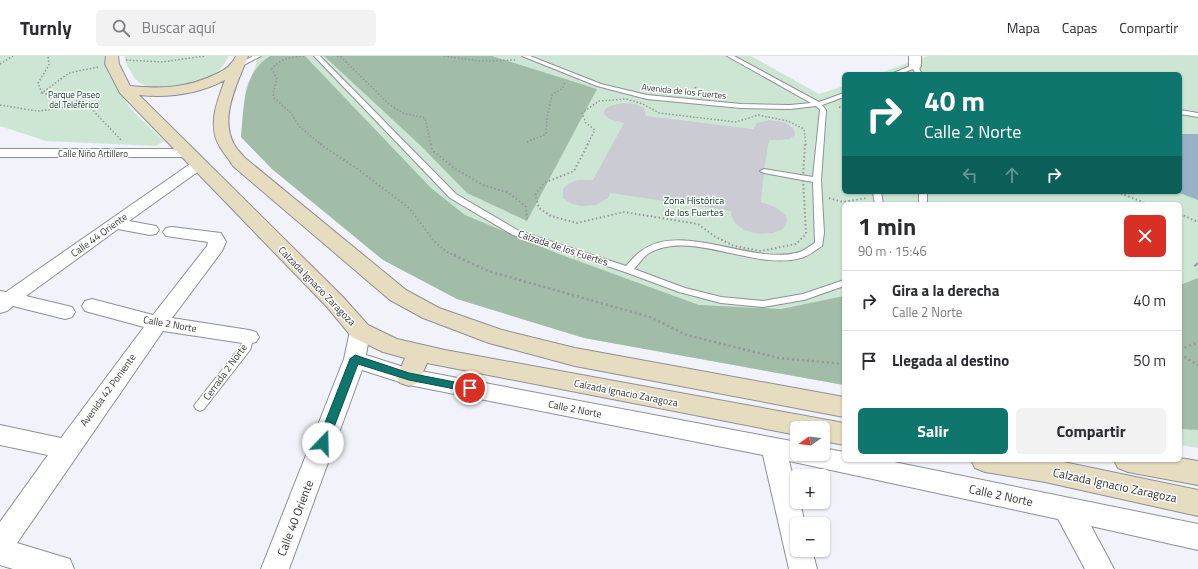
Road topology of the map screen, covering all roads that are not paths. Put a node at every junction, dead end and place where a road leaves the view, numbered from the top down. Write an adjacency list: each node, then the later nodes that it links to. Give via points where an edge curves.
1 (258, 56): 6 (lane)
2 (317, 56): 21 (lane, Calzada de los Fuertes, via 453,196 516,233)
3 (730, 56): 11 (lane)
4 (525, 57): 11 (lane, Avenida de los Fuertes, via 599,85 647,97 765,107)
5 (112, 60): 9 (main road, Calzada Ignacio Zaragoza)
6 (240, 61): 9 (main road, via 215,80 198,88 167,93); 33 (main road, via 226,96 221,120 226,145 239,162 398,295 431,313 497,337 575,357)
7 (916, 65): 8 (lane)
8 (899, 72)
9 (125, 90): 15 (main road, Calzada Ignacio Zaragoza)
10 (842, 96): 11 (lane, Avenida de los Fuertes)
11 (818, 104): 17 (lane, via 823,110)
12 (1182, 112): 13 (lane)
13 (1198, 115)
14 (0, 153): 15 (street, Calle Niño Artillero, via 132,153)
15 (193, 159): 18 (street, Calle 44 Oriente); 27 (main road, Calzada Ignacio Zaragoza, via 335,302)
16 (764, 171): 17 (lane)
17 (817, 180): 21 (lane, via 820,232 818,244 808,252 798,256 769,258 679,243 645,252)
18 (115, 223): 19 (street); 23 (street, Calle 44 Oriente)
19 (150, 230)
20 (172, 232): 26 (street, Avenida 42 Poniente, via 215,237 217,242 216,247)
21 (628, 270): 22 (lane, Calzada de los Fuertes, via 682,290 721,300 763,304 804,297)
22 (842, 284)
23 (3, 301): 25 (street)
24 (92, 306): 26 (street, Calle 2 Norte)
25 (65, 312)
26 (157, 322): 28 (street, Calle 2 Norte); 38 (street, Avenida 42 Poniente)
27 (360, 331): 29 (main road, Calzada Ignacio Zaragoza, via 391,346); 30 (street, Calle 40 Oriente)
28 (249, 337): 32 (lane, Cerrada 2 Norte, via 246,347)
29 (419, 353): 31 (main road); 34 (main road, Calzada Ignacio Zaragoza)
30 (355, 359): 31 (street, Calle 2 Norte); 54 (street, Calle 40 Oriente)
31 (409, 377): 39 (street, Calle 2 Norte)
32 (200, 406)
33 (842, 407)
34 (790, 424)
35 (830, 431): 36 (main road)
36 (842, 434)
37 (0, 435): 38 (street)
38 (66, 449): 50 (street, Avenida 42 Poniente)
39 (785, 450): 48 (street)
40 (830, 459): 41 (street, Calle 2 Norte)
41 (842, 462)
42 (842, 462): 47 (street, Calle 2 Norte)
43 (998, 462): 46 (main road, Calzada Ignacio Zaragoza)
44 (1156, 463): 45 (main road)
45 (1198, 473)
46 (1198, 503)
47 (1066, 509): 49 (street, Calle 2 Norte); 56 (street)
48 (794, 517)
49 (1198, 537)
50 (0, 545)
51 (0, 552): 53 (street)
52 (800, 557): 55 (street)
53 (60, 569)
54 (275, 569)
55 (803, 569)
56 (1100, 569)

